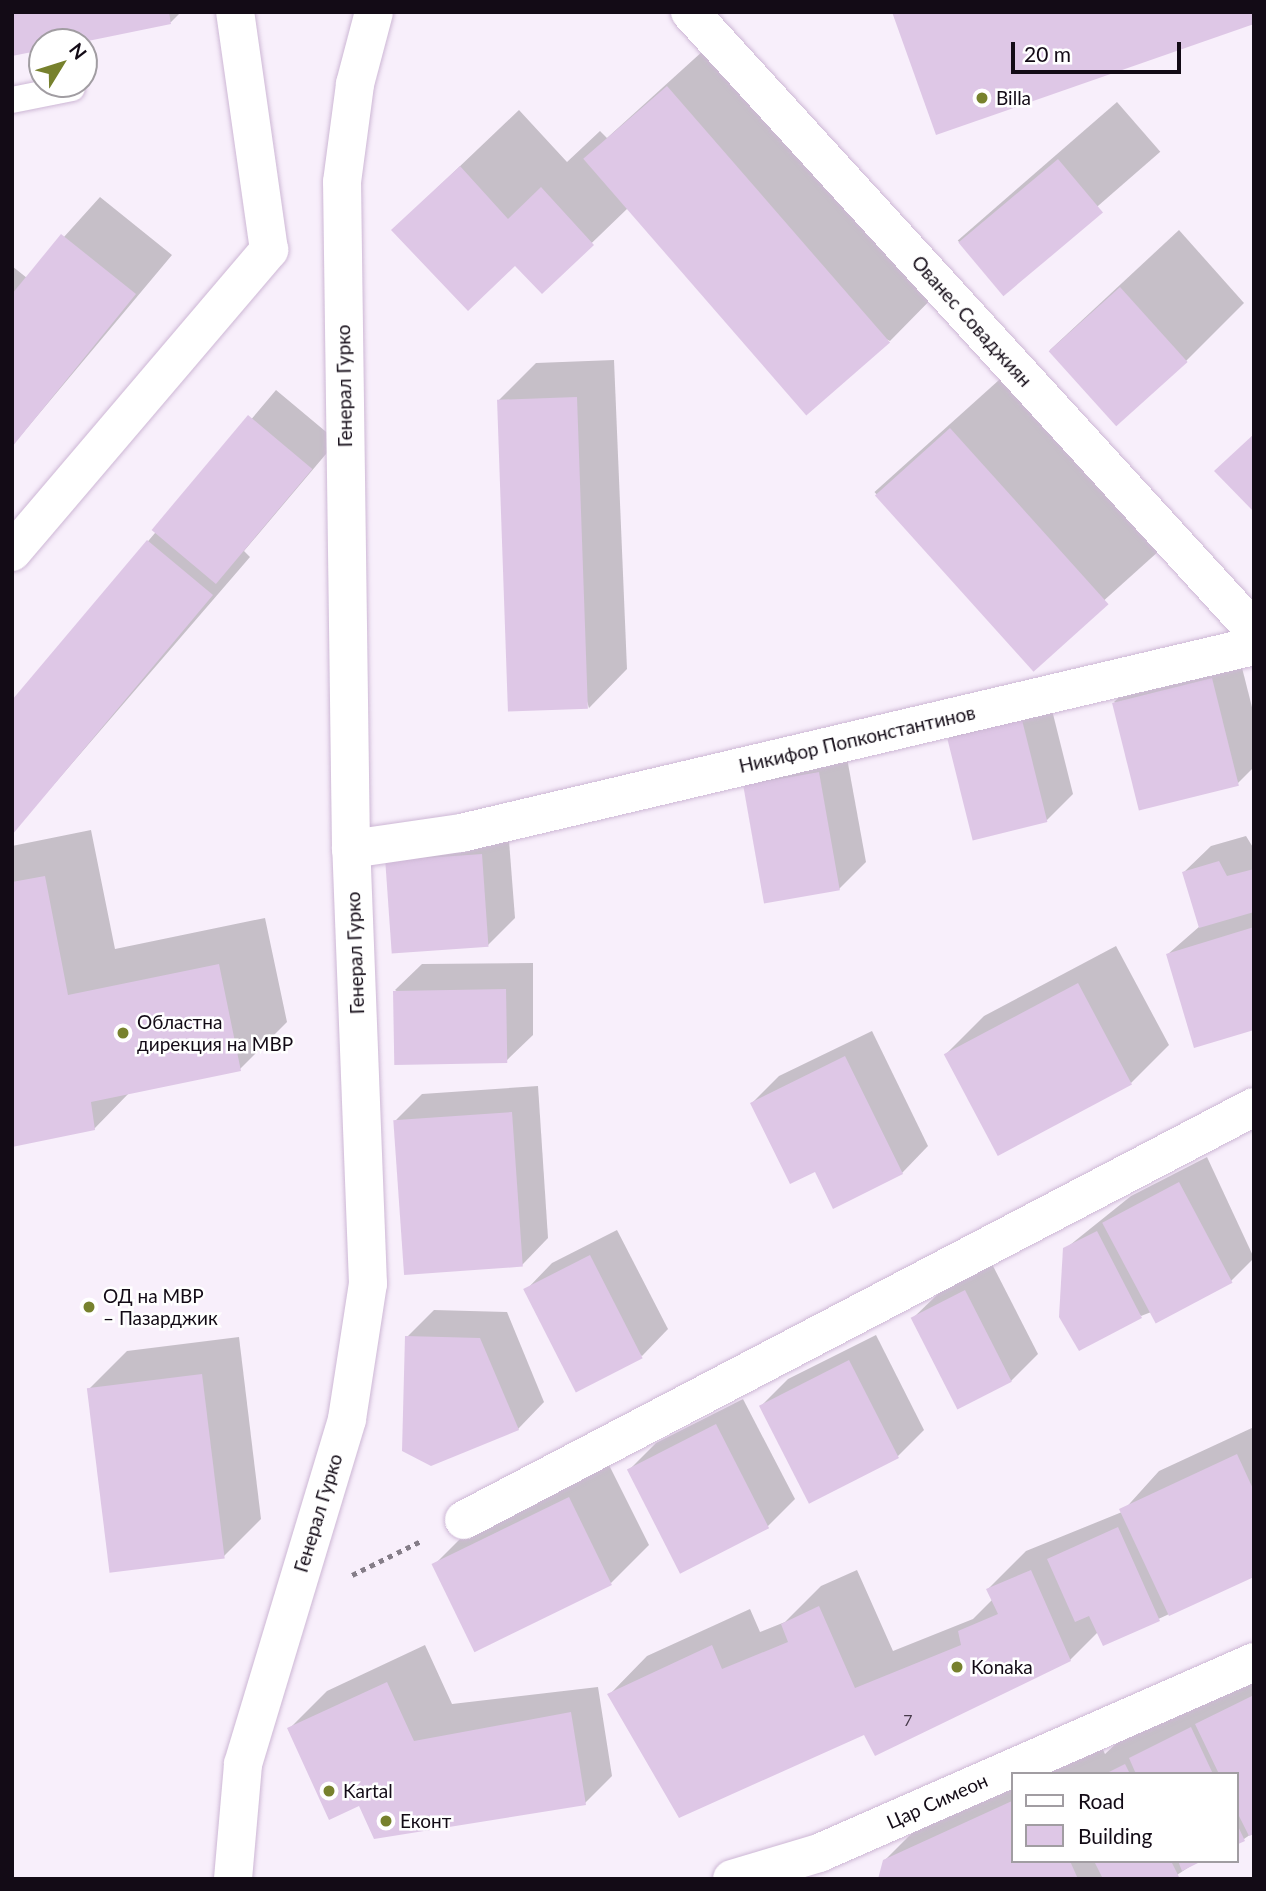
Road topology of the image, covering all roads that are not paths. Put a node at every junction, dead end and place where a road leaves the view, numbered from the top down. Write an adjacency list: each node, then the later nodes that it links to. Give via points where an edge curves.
1 (235, 12): 4 (street, via 269,250)
2 (374, 12): 7 (street, Генерал Гурко, via 355,84 342,182)
3 (690, 12): 5 (street, Ованес Соваджиян)
4 (12, 552)
5 (1254, 630)
6 (1254, 646): 7 (street, Никифор Попконстантинов, via 461,833)
7 (351, 849): 14 (street, Генерал Гурко, via 368,1284 347,1419 243,1764)
8 (1254, 1107): 9 (street)
9 (464, 1520)
10 (1254, 1662): 11 (street, Цар Симеон)
11 (1021, 1772)
12 (1010, 1777): 13 (street, Цар Симеон)
13 (821, 1866): 15 (street, Цар Симеон)
14 (233, 1879)
15 (732, 1879)

